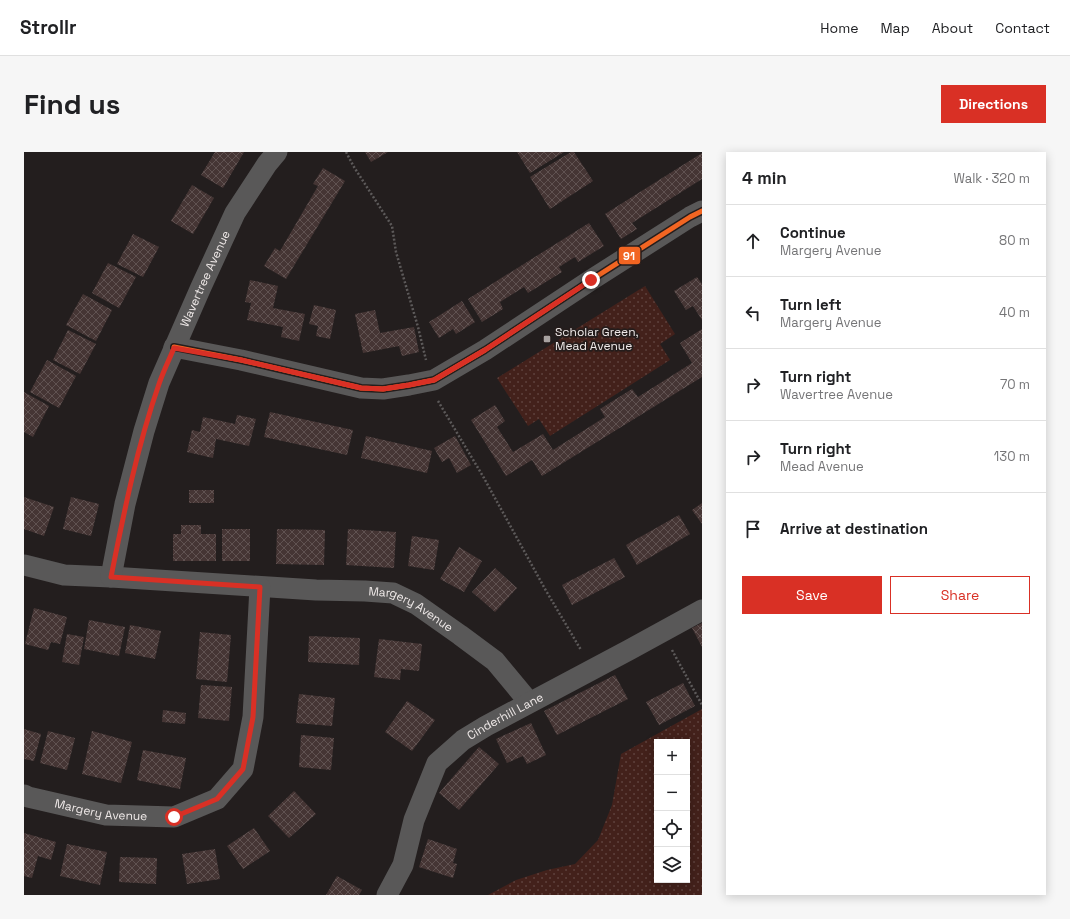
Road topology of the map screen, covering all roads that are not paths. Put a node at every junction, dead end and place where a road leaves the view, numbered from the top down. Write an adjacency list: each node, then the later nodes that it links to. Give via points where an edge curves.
1 (277, 152): 3 (street, Wavertree Avenue, via 235,213)
2 (702, 211): 3 (street, via 434,380 383,389 361,388 241,360)
3 (174, 348): 5 (street, Wavertree Avenue, via 159,383 144,431)
4 (24, 565): 5 (street, Margery Avenue, via 64,575)
5 (111, 577): 6 (street, Margery Avenue)
6 (260, 587): 8 (street, Margery Avenue, via 393,593 416,604 495,661); 9 (street, Margery Avenue, via 253,717 243,769 217,799 174,817 106,815)
7 (702, 610): 8 (street, Cinderhill Lane)
8 (529, 702): 10 (street, Cinderhill Lane, via 463,740 438,763 414,820 403,864)
9 (24, 795)
10 (387, 895)

